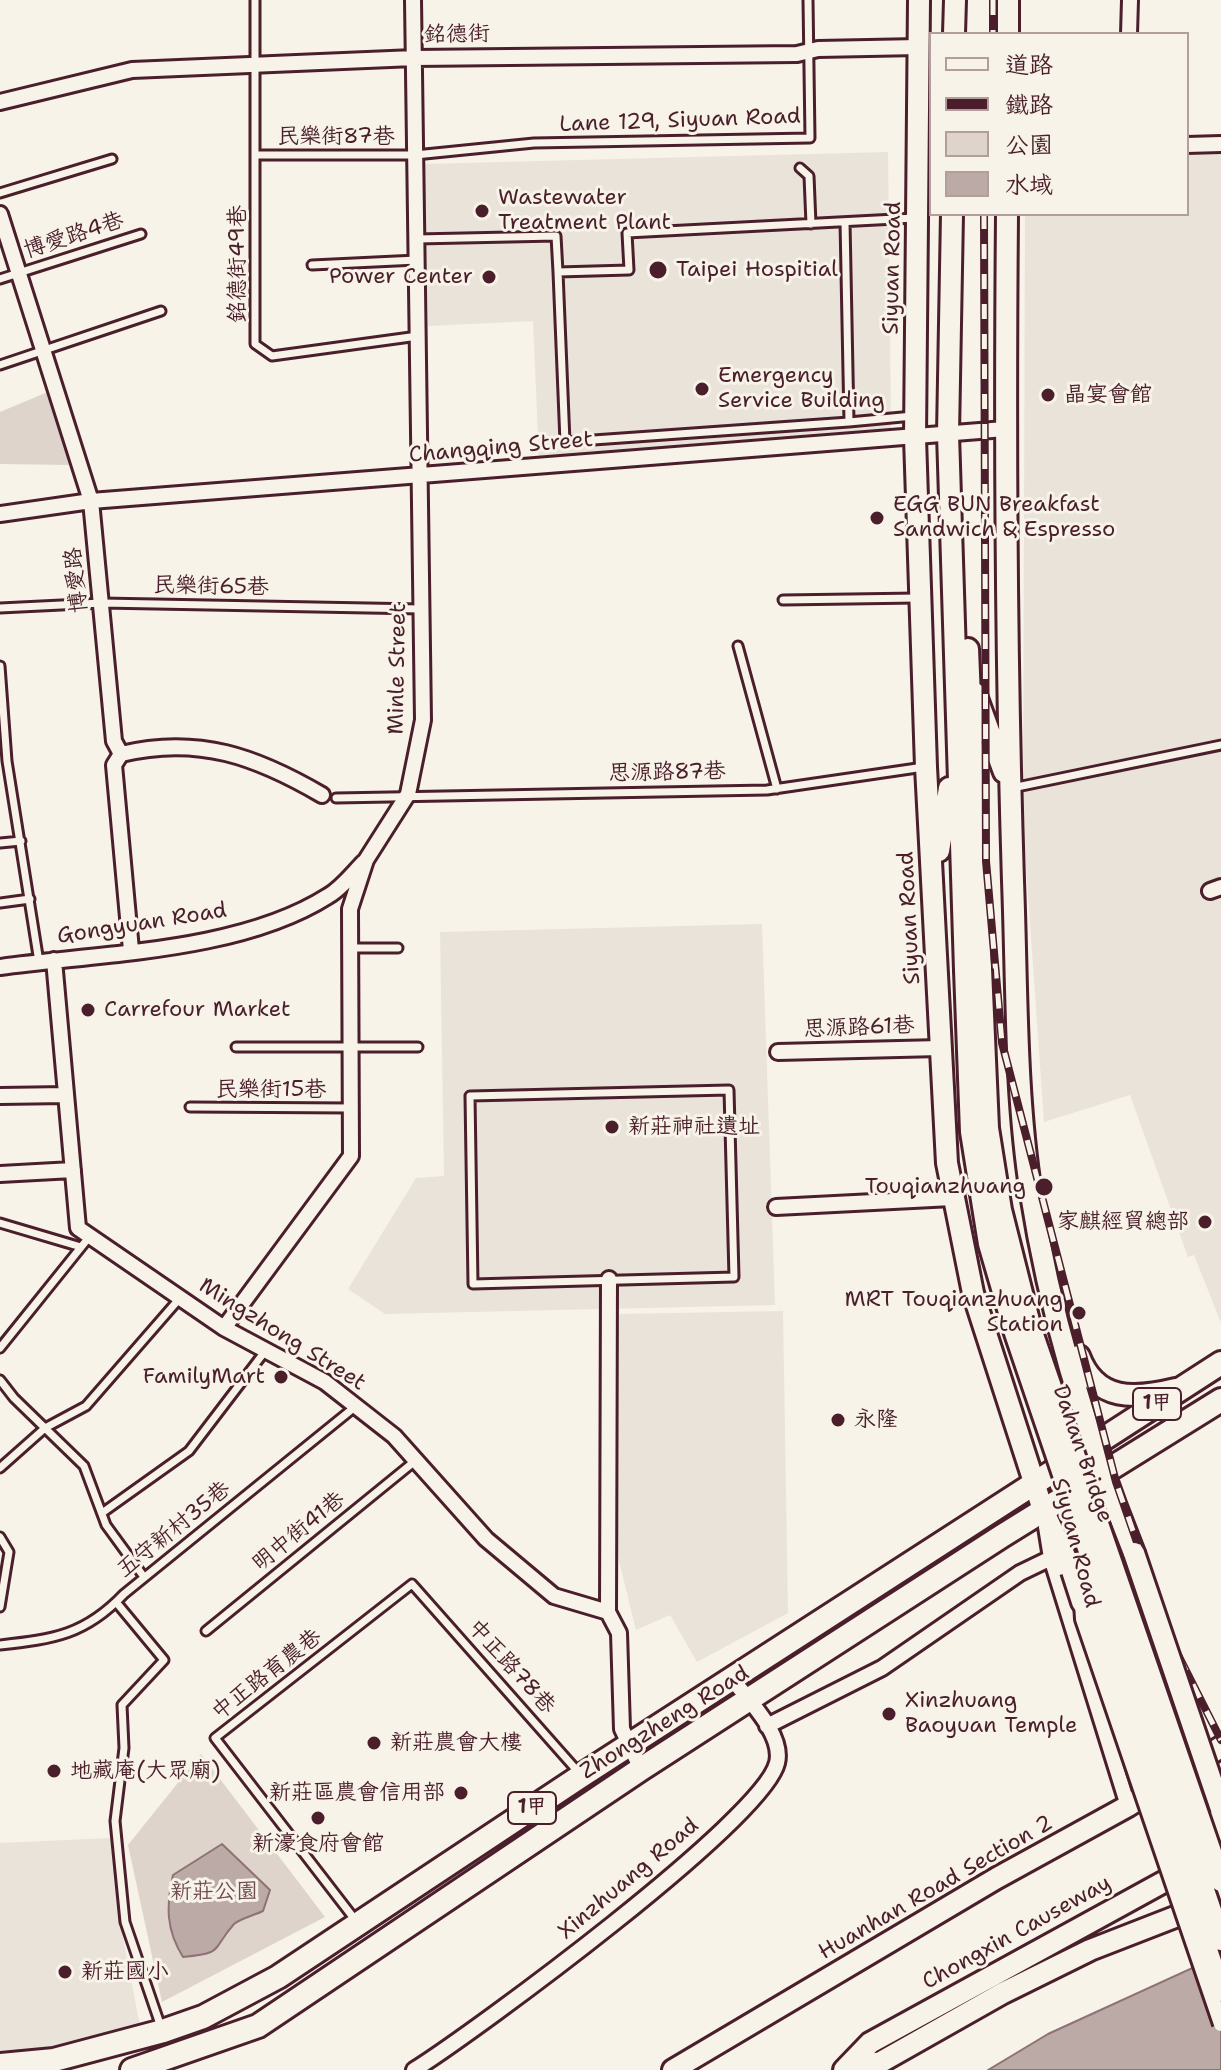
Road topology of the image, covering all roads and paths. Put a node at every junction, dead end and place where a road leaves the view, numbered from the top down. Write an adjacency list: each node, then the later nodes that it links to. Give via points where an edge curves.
1 (255, 0): 16 (lane, 銘德街49巷)
2 (413, 0): 15 (street, Minle Street)
3 (808, 0): 14 (lane, Lane 129, Siyuan Road)
4 (919, 0): 13 (main road, Siyuan Road)
5 (955, 0): 9 (main road)
6 (966, 0): 10 (main road)
7 (1008, 0): 11 (main road)
8 (1130, 0): 12 (street)
9 (954, 32)
10 (966, 32)
11 (1008, 32)
12 (1129, 32)
13 (919, 47): 14 (street, 銘德街); 29 (main road, Siyuan Road)
14 (809, 51): 15 (street, 銘德街); 21 (lane, Lane 129, Siyuan Road, via 810,138 534,143)
15 (414, 58): 16 (street, 銘德街); 21 (street, Minle Street)
16 (256, 64): 17 (street, 銘德街, via 132,70); 20 (lane, 銘德街49巷)
17 (0, 102)
18 (1221, 144): 19 (street)
19 (1189, 145)
20 (257, 155): 21 (lane, 民樂街87巷); 40 (lane, 銘德街49巷, via 255,344 272,356)
21 (415, 155): 33 (street, Minle Street)
22 (112, 159): 24 (lane)
23 (800, 168): 31 (lane, via 810,183)
24 (0, 193)
25 (0, 214): 37 (street, 博愛路)
26 (952, 216): 46 (main road)
27 (964, 216): 46 (main road)
28 (1007, 216): 45 (main road, Siyuan Road)
29 (917, 218): 30 (lane); 43 (main road, Siyuan Road)
30 (845, 222): 31 (lane); 44 (lane)
31 (811, 224): 36 (lane, via 627,233 629,270)
32 (141, 234): 37 (lane, 博愛路4巷)
33 (417, 239): 34 (street, Minle Street); 36 (lane, via 556,236)
34 (417, 260): 35 (lane); 40 (street, Minle Street)
35 (312, 265)
36 (558, 272): 44 (lane, via 565,442)
37 (19, 273): 38 (lane, 博愛路4巷); 41 (street, 博愛路)
38 (0, 279)
39 (161, 311): 41 (lane)
40 (418, 336): 48 (street, Minle Street)
41 (43, 351): 42 (lane); 49 (street, 博愛路)
42 (0, 365)
43 (915, 416): 44 (lane); 47 (main road, Siyuan Road)
44 (849, 422)
45 (1005, 429): 46 (street, Changqing Street); 64 (main road, Siyuan Road)
46 (955, 434): 47 (street, Changqing Street); 58 (main road); 59 (main road)
47 (915, 438): 48 (street, Changqing Street); 51 (main road, Siyuan Road)
48 (420, 477): 49 (street, Changqing Street); 55 (street, Minle Street)
49 (91, 501): 50 (street, Changqing Street); 53 (street, 博愛路)
50 (0, 514)
51 (920, 598): 52 (lane); 63 (main road, Siyuan Road)
52 (783, 600)
53 (102, 603): 54 (lane, 民樂街65巷); 55 (lane, 民樂街65巷); 61 (street, 博愛路, via 114,741)
54 (0, 608)
55 (421, 609): 66 (street, Minle Street, via 423,720)
56 (738, 646): 65 (lane)
57 (0, 666): 62 (lane)
58 (968, 675): 64 (main road); 79 (main road)
59 (956, 740): 71 (main road); 79 (main road)
60 (1221, 745): 64 (lane)
61 (121, 754): 67 (street, via 148,748 216,749 273,767); 76 (street, 博愛路, via 114,765)
62 (3, 761): 68 (lane)
63 (926, 767): 65 (lane, 思源路87巷); 71 (main road, Siyuan Road)
64 (1010, 788): 94 (main road, Siyuan Road, via 1021,1102 1031,1198)
65 (777, 789): 66 (lane, 思源路87巷)
66 (408, 794): 67 (lane, 思源路87巷); 70 (street, Minle Street)
67 (329, 797)
68 (21, 841): 69 (lane); 72 (lane)
69 (0, 843)
70 (366, 860): 74 (street, Minle Street, via 350,909); 76 (street, Gongyuan Road, via 332,894 301,912 240,932)
71 (932, 894): 83 (main road, Siyuan Road)
72 (30, 899): 73 (lane); 77 (lane)
73 (0, 903)
74 (350, 948): 75 (lane); 81 (street, Minle Street)
75 (398, 948)
76 (131, 950): 77 (street, Gongyuan Road)
77 (47, 961): 78 (street, Gongyuan Road); 85 (street)
78 (0, 967)
79 (973, 970): 139 (main road, Dahan Bridge, bridge, via 988,1128 1008,1241 1031,1329); 142 (main road, Dahan Bridge, bridge, via 971,1132 989,1244)
80 (236, 1047): 81 (lane)
81 (350, 1047): 82 (lane); 88 (street, Minle Street)
82 (418, 1047)
83 (940, 1048): 84 (street, 思源路61巷); 91 (main road, Siyuan Road)
84 (778, 1052)
85 (66, 1095): 86 (street); 89 (street)
86 (0, 1096)
87 (190, 1107): 88 (lane, 民樂街15巷)
88 (350, 1108): 100 (street, Minle Street, via 351,1156)
89 (73, 1170): 90 (street); 95 (street, via 78,1228)
90 (0, 1174)
91 (952, 1198): 92 (street); 98 (main road, Siyuan Road)
92 (776, 1207)
93 (0, 1223): 95 (lane)
94 (1041, 1238): 96 (main road, Siyuan Road); 108 (main road, via 1088,1378 1128,1396)
95 (86, 1242): 99 (street, Mingzhong Street); 102 (lane)
96 (1044, 1267): 98 (main road); 101 (main road, Siyuan Road)
97 (609, 1279): 97 (lane, via 734,1277 729,1090 470,1096 473,1284); 126 (street)
98 (973, 1293): 105 (main road, Siyuan Road)
99 (180, 1297): 100 (street, Mingzhong Street); 111 (lane, via 86,1406)
100 (224, 1328): 104 (street, Mingzhong Street)
101 (1061, 1329): 105 (main road); 112 (main road, Siyuan Road)
102 (3, 1337): 103 (lane)
103 (0, 1348)
104 (266, 1350): 110 (street, Mingzhong Street); 118 (lane, via 189,1451)
105 (993, 1358): 116 (main road, Siyuan Road)
106 (1221, 1363): 108 (main road, Zhongzheng Road / 1甲)
107 (0, 1380): 111 (lane)
108 (1184, 1387): 112 (main road, Zhongzheng Road / 1甲)
109 (1219, 1404): 115 (main road, Zhongzheng Road / 1甲)
110 (356, 1406): 113 (street, Mingzhong Street); 121 (lane, 五守新村35巷)
111 (45, 1428): 114 (lane); 118 (lane, via 84,1466)
112 (1093, 1444): 115 (main road, Siyuan Road); 116 (main road, Zhongzheng Road / 1甲)
113 (416, 1460): 126 (street, Mingzhong Street, via 486,1539 554,1596); 127 (lane, 明中街41巷)
114 (0, 1468)
115 (1104, 1475): 117 (main road, Zhongzheng Road / 1甲); 133 (street, Siyuan Road, via 1132,1533); 137 (main road, bridge)
116 (1034, 1481): 117 (main road, Siyuan Road); 129 (main road, Zhongzheng Road / 1甲)
117 (1043, 1510): 120 (street, Siyuan Road); 124 (main road, bridge); 130 (main road, Zhongzheng Road / 1甲)
118 (102, 1513): 121 (lane)
119 (0, 1537): 125 (lane, via 9,1552)
120 (1051, 1558): 131 (street, via 1020,1573 882,1668); 136 (street, Siyuan Road)
121 (144, 1577): 123 (lane, 五守新村35巷)
122 (412, 1584): 135 (lane, 中正路78巷); 141 (lane, 中正路育農巷, via 215,1738)
123 (116, 1602): 128 (lane, 五守新村35巷, via 100,1619 56,1638); 145 (lane, via 164,1660 122,1705 124,1745 115,1821 125,1922)
124 (1082, 1602): 143 (main road, bridge, via 1094,1618); 144 (street, bridge, via 1083,1619)
125 (0, 1607)
126 (608, 1612): 132 (street, via 619,1633 622,1729)
127 (206, 1631)
128 (0, 1645)
129 (733, 1680): 130 (street, Xinzhuang Road); 132 (main road, Zhongzheng Road / 1甲)
130 (748, 1700): 131 (street, Xinzhuang Road); 134 (main road, Zhongzheng Road / 1甲)
131 (767, 1726): 148 (street, Xinzhuang Road, via 779,1749 777,1766 750,1806 589,1943)
132 (629, 1746): 134 (street); 135 (main road, Zhongzheng Road / 1甲)
133 (1216, 1750): 136 (main road, Huanhan Road Section 2)
134 (641, 1769): 147 (main road, Zhongzheng Road / 1甲, via 258,2026)
135 (581, 1776): 141 (main road, Zhongzheng Road / 1甲)
136 (1128, 1806): 149 (main road, Huanhan Road Section 2)
137 (1221, 1809)
138 (1221, 1852): 150 (main road, Chongxin Causeway, via 870,2043)
139 (1221, 1881)
140 (1221, 1899): 150 (main road, Chongxin Causeway, via 1090,1950 881,2062)
141 (357, 1923): 145 (main road, Zhongzheng Road / 1甲, via 278,1977 203,2017)
142 (1221, 1940)
143 (1221, 1991)
144 (1221, 2024)
145 (163, 2031): 146 (main road, Zhongzheng Road / 1甲, via 54,2060)
146 (0, 2065)
147 (132, 2070)
148 (414, 2070)
149 (673, 2070)
150 (845, 2070)

